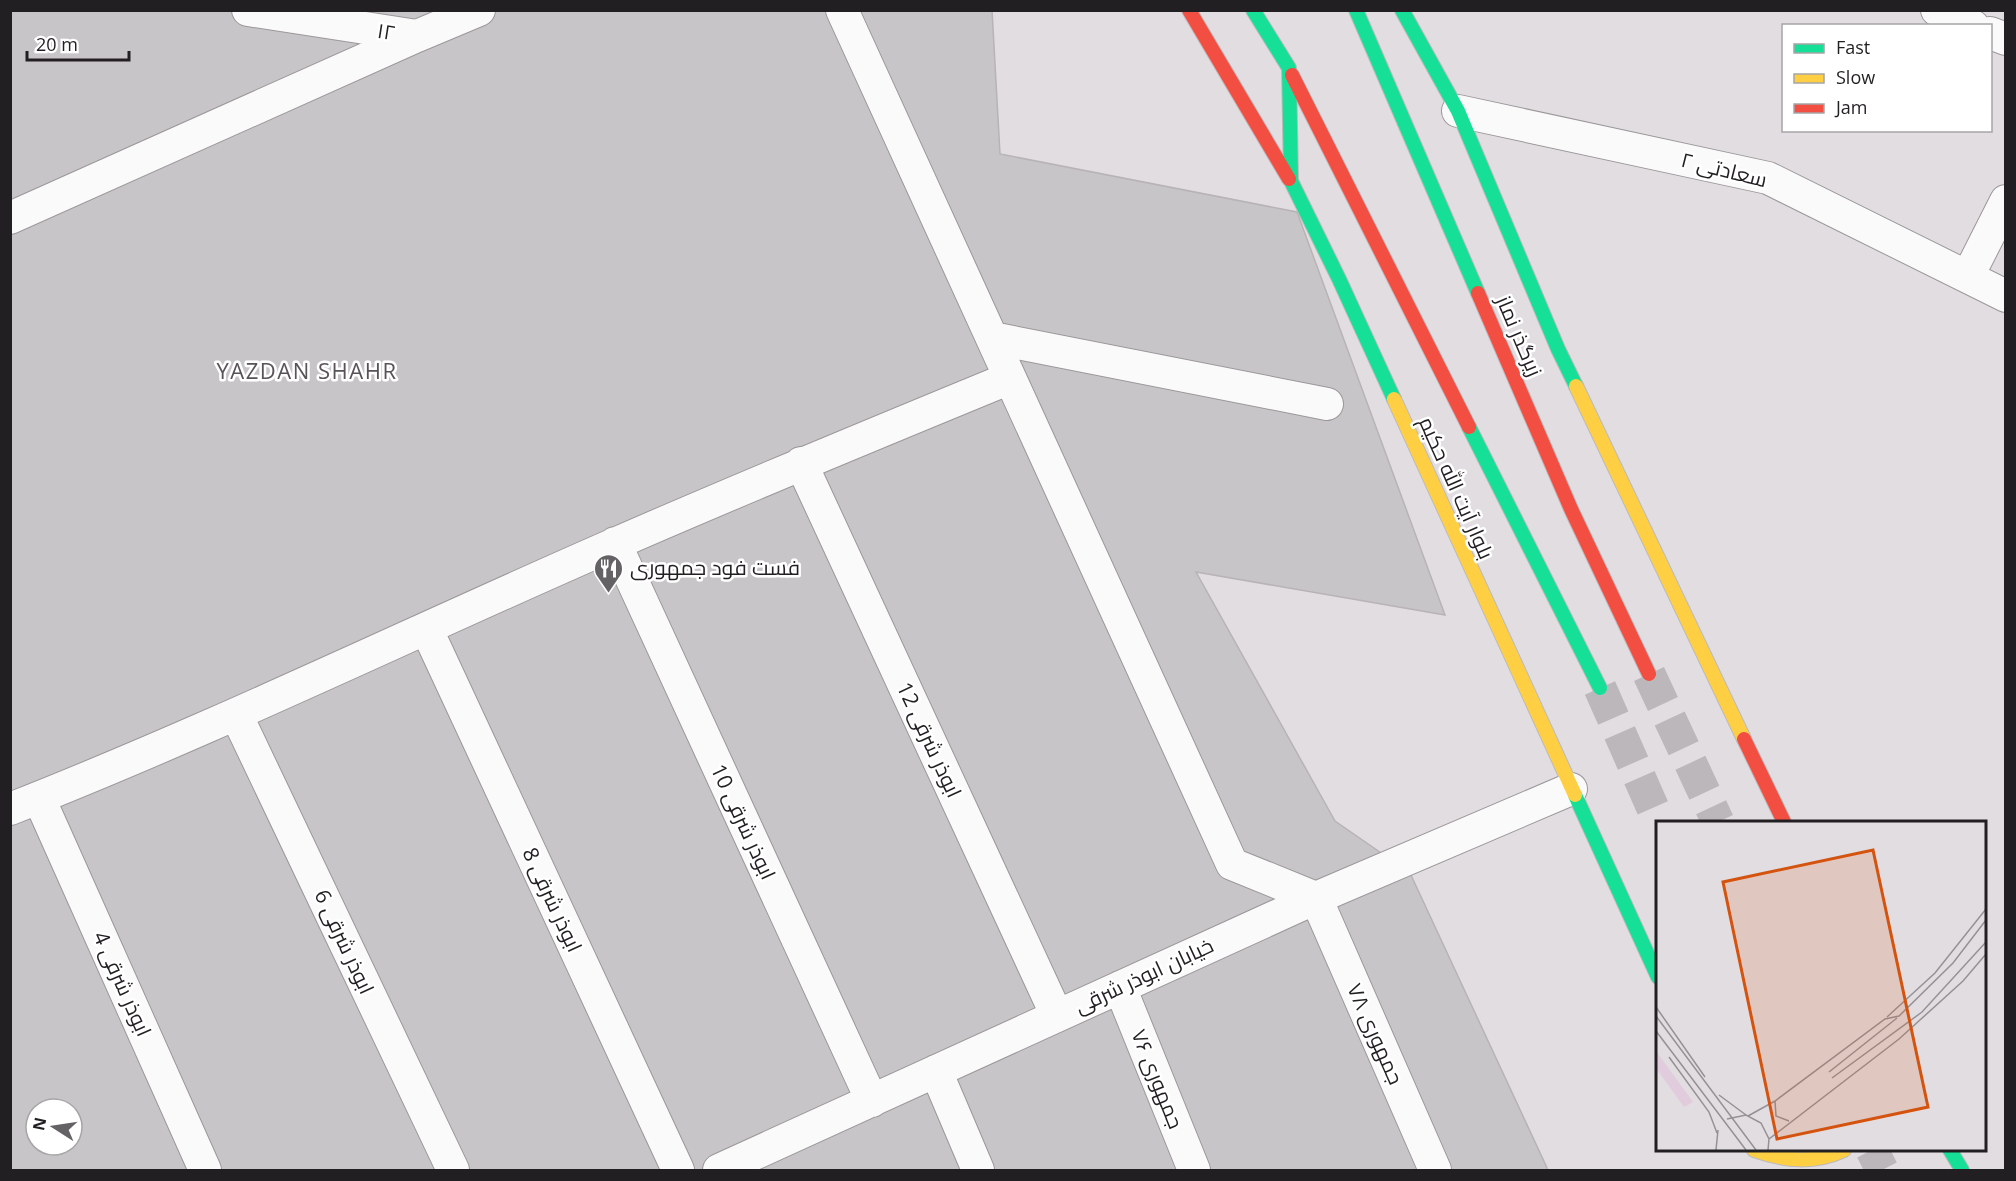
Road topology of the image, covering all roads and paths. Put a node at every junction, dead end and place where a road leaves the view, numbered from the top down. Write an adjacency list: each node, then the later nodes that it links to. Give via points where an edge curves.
1 (248, 10): 10 (street, ۱۲)
2 (479, 10): 10 (street)
3 (842, 10): 18 (street)
4 (1189, 10): 13 (main road)
5 (1253, 10): 11 (main road)
6 (1402, 10): 12 (main road)
7 (1936, 10): 9 (street)
8 (1356, 11): 24 (main road, زیرگذر نماز, via 1571,509)
9 (1968, 24)
10 (417, 36): 15 (street)
11 (1289, 68): 13 (main road, بلوار آیت الله حکیم); 25 (main road)
12 (1458, 111): 16 (street, سعادتی ۲, via 1768,178); 30 (main road, via 1558,349)
13 (1291, 181): 27 (main road, بلوار آیت الله حکیم)
14 (2006, 201): 16 (street)
15 (10, 218)
16 (1968, 276): 17 (street, سعادتی ۲)
17 (2006, 296)
18 (992, 338): 19 (street); 20 (street)
19 (1010, 378): 21 (street); 31 (street, via 1232,864)
20 (1327, 404)
21 (801, 463): 22 (street); 34 (street, ابوذر شرقی 12)
22 (615, 543): 23 (street); 36 (street, ابوذر شرقی 10)
23 (426, 630): 26 (street); 43 (street, ابوذر شرقی 8)
24 (1648, 674)
25 (1599, 688)
26 (236, 714): 28 (street); 42 (street, ابوذر شرقی 6)
27 (1571, 789): 31 (street, خیابان ابوذر شرقی); 32 (main road, بلوار آیت الله حکیم)
28 (39, 798): 29 (street); 41 (street, ابوذر شرقی 4)
29 (10, 810)
30 (1784, 821)
31 (1316, 898): 33 (street, خیابان ابوذر شرقی); 47 (street, جمهوری ۷۸)
32 (1656, 973)
33 (1120, 987): 34 (street, خیابان ابوذر شرقی); 46 (street, جمهوری ۷۶)
34 (1057, 1016): 35 (street, خیابان ابوذر شرقی)
35 (936, 1071): 36 (street, خیابان ابوذر شرقی); 45 (street)
36 (872, 1101): 40 (street, خیابان ابوذر شرقی)
37 (1758, 1151): 38 (main road, via 1794,1160 1818,1159)
38 (1839, 1151)
39 (1951, 1151): 48 (main road)
40 (753, 1163): 44 (street, خیابان ابوذر شرقی)
41 (204, 1170)
42 (453, 1170)
43 (678, 1170)
44 (719, 1170)
45 (978, 1170)
46 (1194, 1170)
47 (1435, 1170)
48 (1962, 1170)

